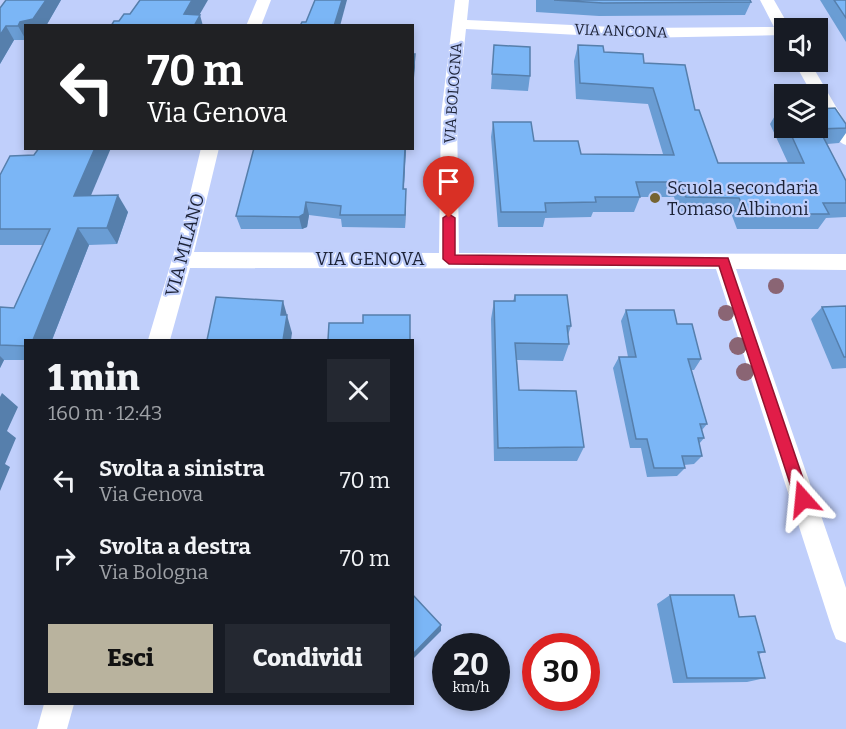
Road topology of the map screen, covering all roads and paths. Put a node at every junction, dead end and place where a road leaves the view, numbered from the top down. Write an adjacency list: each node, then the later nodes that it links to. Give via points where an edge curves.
1 (264, 0): 5 (street)
2 (462, 0): 6 (street, VIA BOLOGNA)
3 (767, 0): 4 (street)
4 (777, 18)
5 (254, 24)
6 (458, 24): 7 (street, VIA ANCONA, via 635,33); 11 (street, VIA BOLOGNA, via 449,115)
7 (774, 31)
8 (808, 72): 9 (street)
9 (846, 139)
10 (210, 150): 12 (street, VIA MILANO)
11 (449, 259): 12 (street, VIA GENOVA); 13 (street, VIA GENOVA)
12 (182, 260): 15 (street, VIA MILANO)
13 (723, 261): 14 (street, VIA GENOVA); 16 (street)
14 (846, 262)
15 (159, 339)
16 (846, 629)
17 (59, 705): 18 (street)
18 (52, 729)

